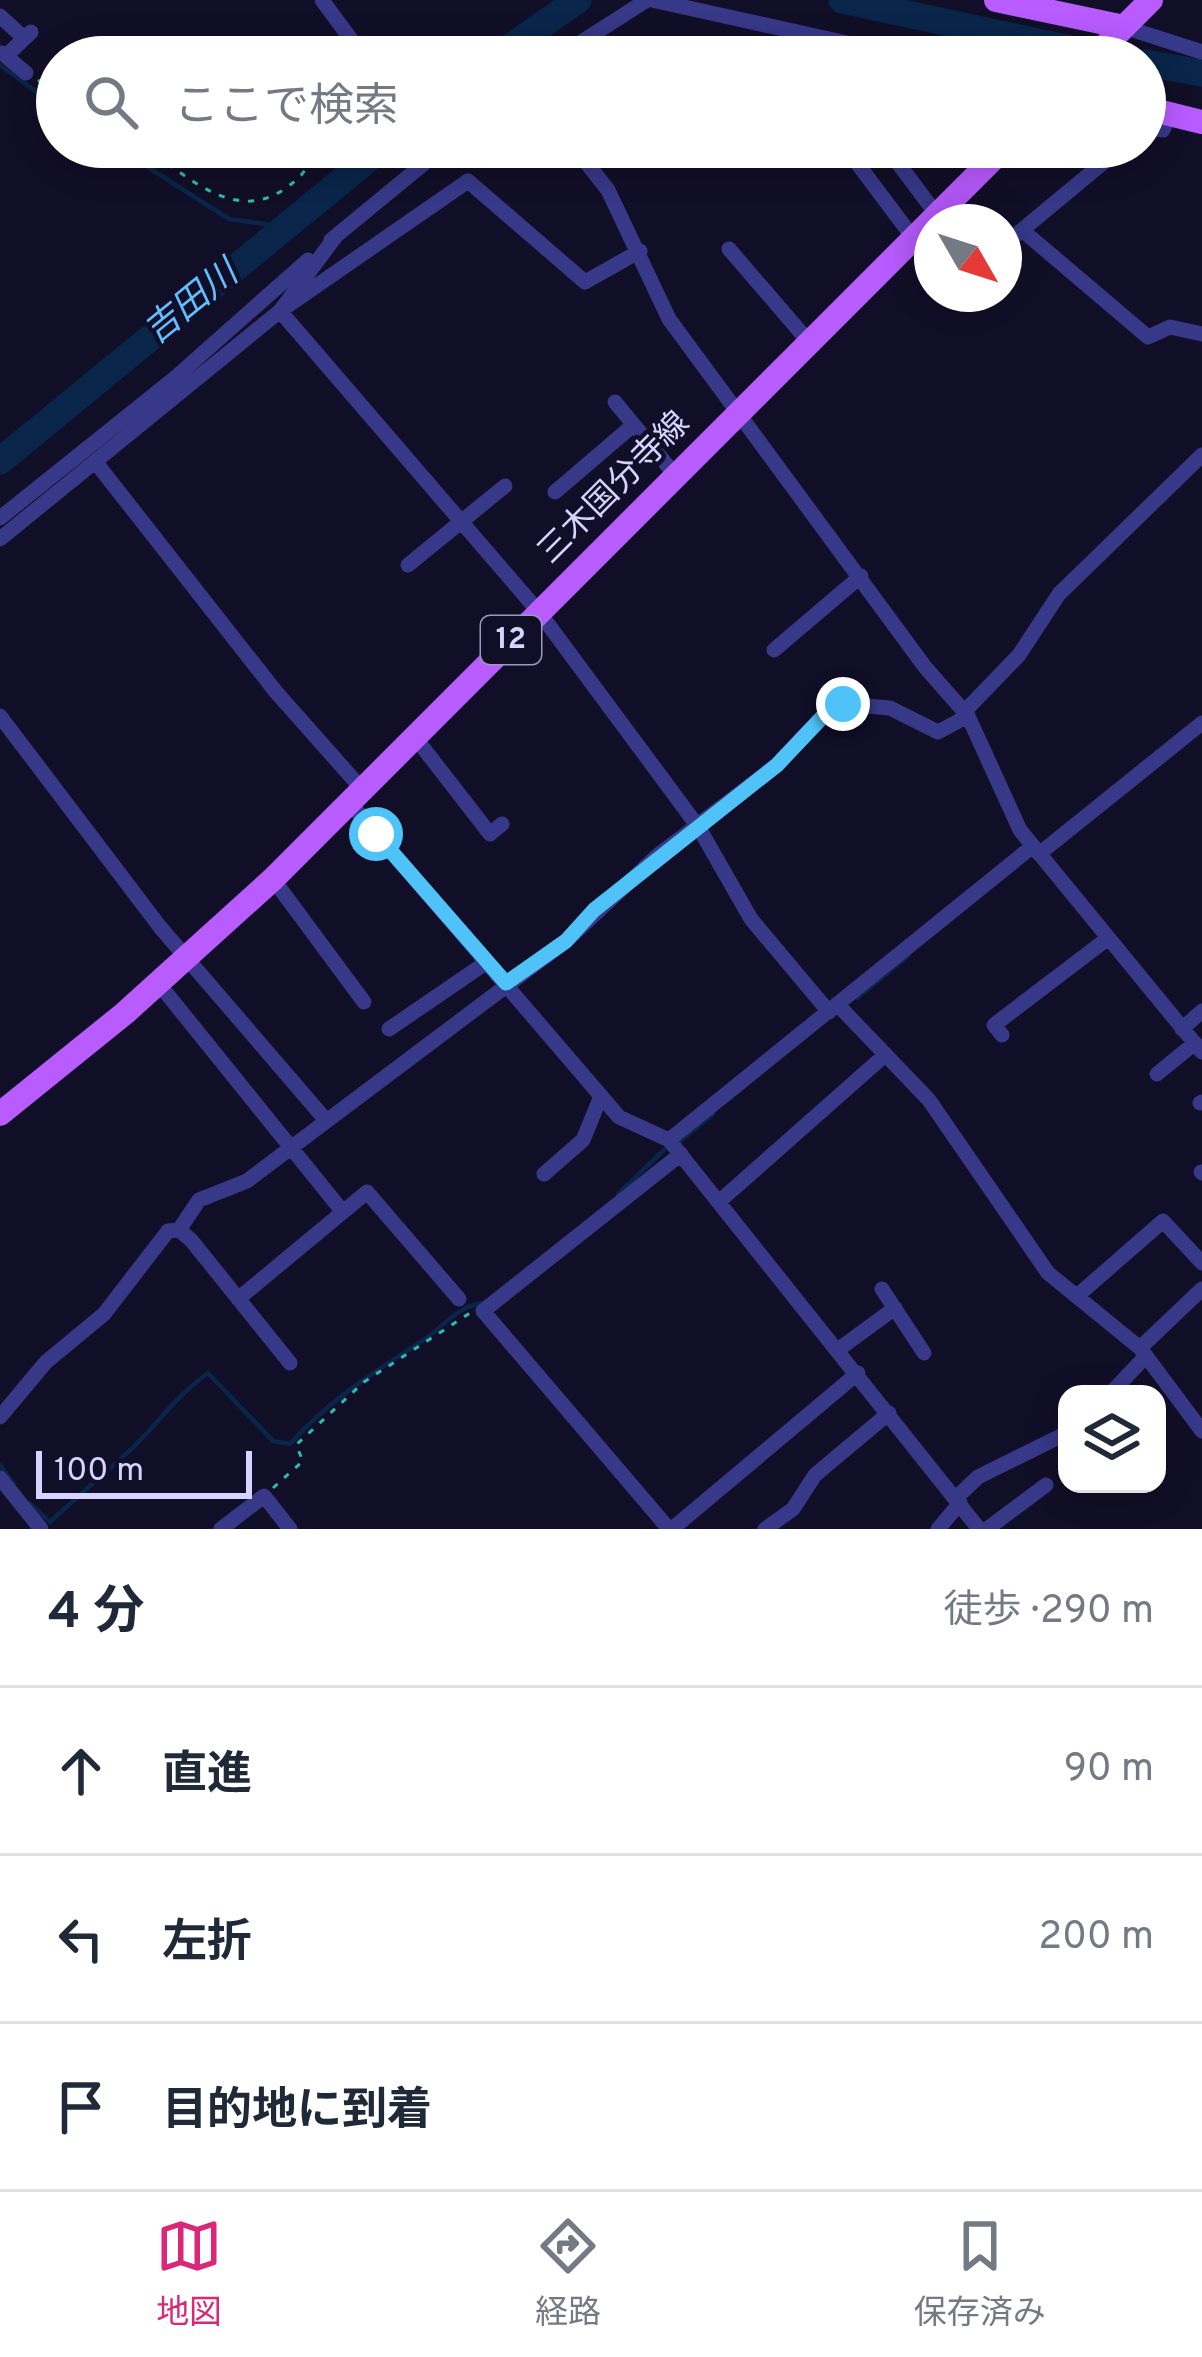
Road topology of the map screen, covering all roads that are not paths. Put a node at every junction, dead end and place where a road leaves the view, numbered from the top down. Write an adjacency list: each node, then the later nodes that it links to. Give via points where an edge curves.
1 (322, 0): 7 (street)
2 (650, 0): 8 (street); 9 (street)
3 (996, 0): 6 (main road)
4 (1151, 0): 6 (main road)
5 (0, 16): 14 (street, via 28,35)
6 (1122, 28): 10 (main road); 11 (street)
7 (349, 36)
8 (592, 36)
9 (812, 36)
10 (1114, 36)
11 (1149, 36)
12 (1166, 41): 13 (street)
13 (1202, 52)
14 (3, 54): 15 (street)
15 (26, 73)
16 (1166, 113): 17 (main road)
17 (1202, 122)
18 (416, 168): 27 (street)
19 (591, 168): 31 (street)
20 (860, 168): 28 (street)
21 (902, 168): 24 (street)
22 (984, 168): 25 (main road, 三木国分寺線 / 12)
23 (1097, 168): 26 (street)
24 (929, 204)
25 (948, 204)
26 (1022, 230): 33 (street, via 1148,337 1170,327)
27 (336, 236): 32 (street); 43 (street)
28 (912, 240): 29 (street); 34 (main road, 三木国分寺線 / 12)
29 (914, 242)
30 (729, 249): 34 (street)
31 (640, 251): 32 (street, via 584,282 468,181); 36 (street, via 669,319)
32 (280, 311): 39 (street); 44 (street)
33 (1202, 334)
34 (809, 342): 36 (main road, 三木国分寺線 / 12)
35 (614, 402): 37 (street)
36 (739, 411): 40 (main road, 三木国分寺線 / 12); 47 (street)
37 (631, 427): 40 (street); 42 (street)
38 (1202, 455): 50 (street, via 1059,593)
39 (98, 464): 45 (street); 54 (street)
40 (676, 476): 48 (main road, 三木国分寺線 / 12)
41 (505, 486): 44 (street)
42 (556, 492)
43 (0, 518)
44 (460, 520): 46 (street); 48 (street)
45 (0, 539)
46 (408, 565)
47 (861, 576): 49 (street); 50 (street)
48 (539, 612): 53 (main road, 三木国分寺線 / 12); 56 (street)
49 (774, 650)
50 (966, 714): 56 (street, via 938,731 890,708 830,709 777,765); 57 (street)
51 (0, 716): 60 (street)
52 (1202, 723): 57 (street)
53 (414, 736): 54 (main road, 三木国分寺線 / 12); 55 (street, via 490,834)
54 (355, 795): 58 (main road, 三木国分寺線 / 12); 61 (street)
55 (502, 824)
56 (699, 827): 62 (street); 65 (street, via 751,920)
57 (1036, 850): 59 (street); 65 (street)
58 (273, 879): 60 (main road, 三木国分寺線 / 12); 64 (street)
59 (1107, 939): 68 (street); 69 (street, via 994,1025)
60 (188, 958): 63 (main road, 三木国分寺線 / 12); 75 (street)
61 (487, 962): 62 (street); 67 (street)
62 (506, 983): 73 (street); 75 (street)
63 (159, 984): 74 (main road, 三木国分寺線 / 12); 76 (street)
64 (364, 1002)
65 (838, 1009): 71 (street); 77 (street)
66 (1202, 1011): 68 (street)
67 (389, 1029)
68 (1182, 1029): 70 (street)
69 (1002, 1035)
70 (1198, 1048): 72 (street)
71 (885, 1055): 79 (street); 85 (street, via 928,1100 1048,1273)
72 (1157, 1074)
73 (602, 1096): 77 (street, via 632,1127); 78 (street, via 583,1140)
74 (0, 1114)
75 (324, 1118): 76 (street)
76 (291, 1146): 80 (street); 81 (street, via 247,1181 199,1201)
77 (675, 1147): 79 (street); 105 (street, via 483,1311)
78 (544, 1174)
79 (721, 1200): 89 (street)
80 (343, 1212): 86 (street); 87 (street, via 368,1192)
81 (179, 1230): 86 (street); 96 (street, via 168,1231 104,1314 46,1362)
82 (1202, 1263): 85 (street, via 1163,1221)
83 (882, 1289): 88 (street)
84 (1202, 1289): 90 (street)
85 (1078, 1296): 90 (street)
86 (238, 1299): 92 (street)
87 (460, 1299)
88 (895, 1308): 89 (street); 91 (street)
89 (839, 1349): 93 (street)
90 (1143, 1352): 94 (street); 97 (street)
91 (924, 1353)
92 (290, 1364)
93 (858, 1373): 95 (street); 105 (street)
94 (1117, 1385)
95 (889, 1413): 101 (street); 106 (street)
96 (0, 1417)
97 (1202, 1431)
98 (1058, 1437): 101 (street, via 978,1477)
99 (0, 1478): 102 (street)
100 (1046, 1485): 108 (street)
101 (958, 1500): 107 (street); 108 (street)
102 (41, 1529)
103 (221, 1529): 104 (street, via 264,1496)
104 (290, 1529)
105 (671, 1529)
106 (765, 1529)
107 (938, 1529)
108 (983, 1529)

